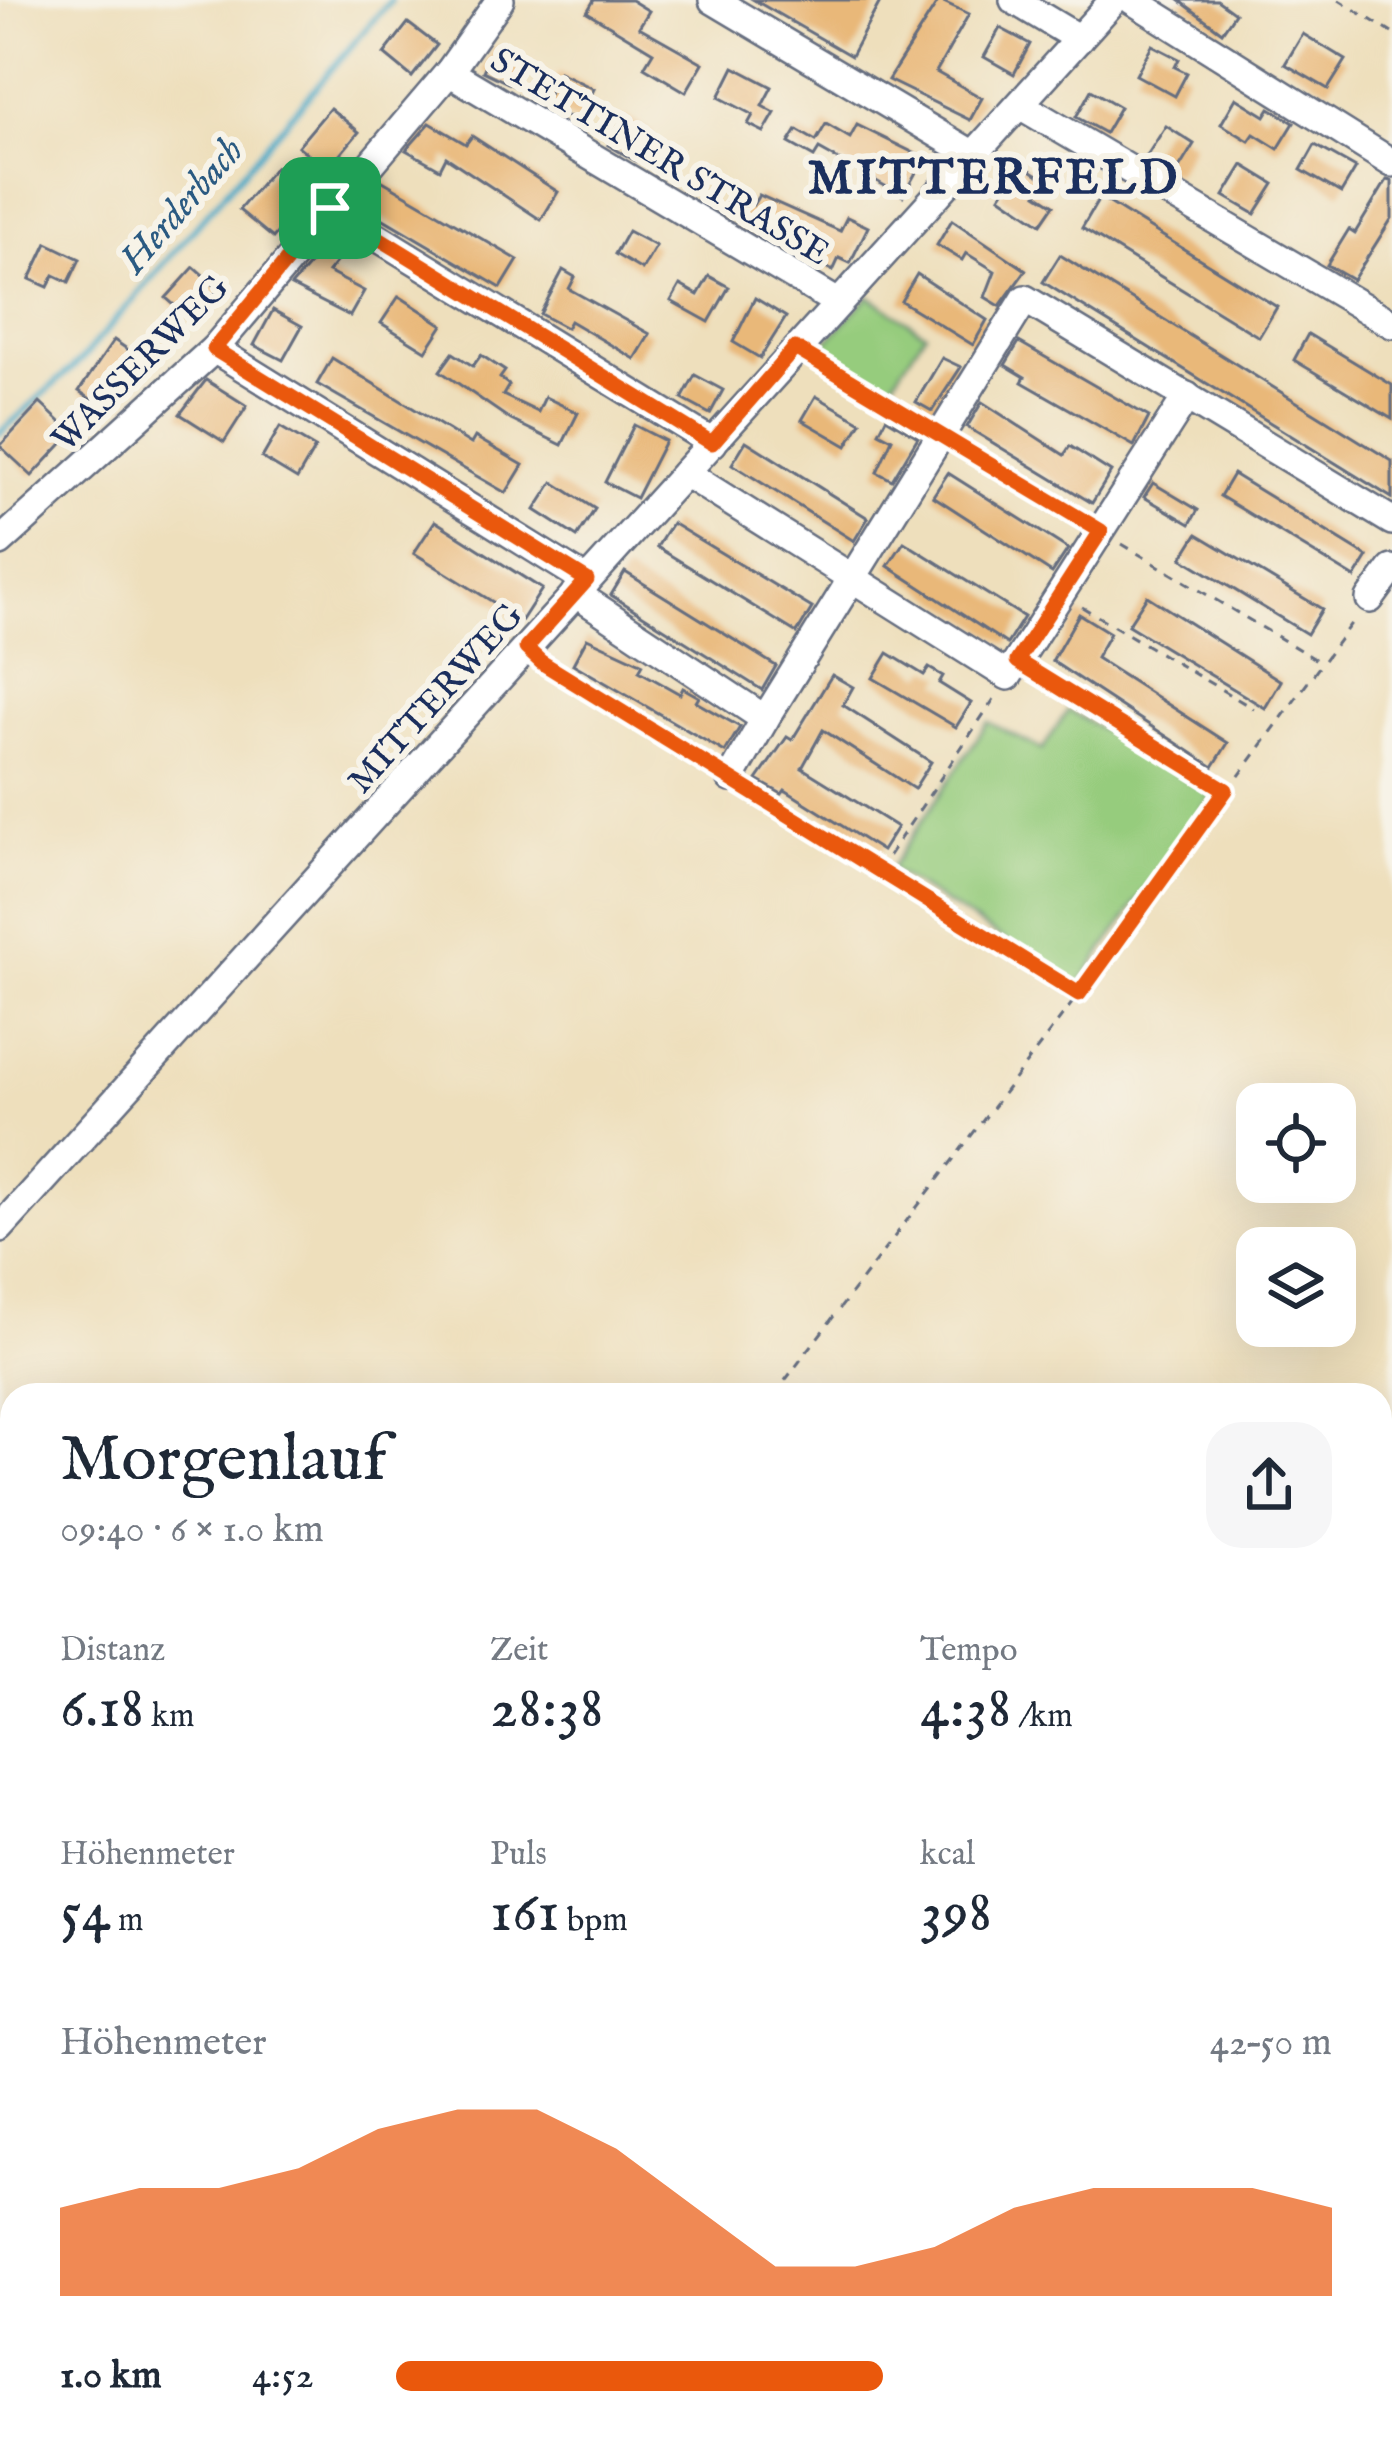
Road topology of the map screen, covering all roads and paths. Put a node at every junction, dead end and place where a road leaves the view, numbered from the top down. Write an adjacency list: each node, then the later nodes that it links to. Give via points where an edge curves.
1 (500, 0): 9 (street, WASSERWEG)
2 (713, 0): 11 (street)
3 (1014, 0): 8 (street)
4 (1114, 0): 8 (street, MITTERWEG)
5 (1132, 0): 12 (street)
6 (1339, 0): 7 (path)
7 (1392, 33)
8 (1079, 39): 10 (street, MITTERWEG)
9 (449, 72): 13 (street, WASSERWEG); 14 (street, STETTINER STRASSE)
10 (1020, 105): 11 (street, MITTERWEG); 15 (street)
11 (972, 154): 14 (street, MITTERWEG)
12 (1392, 163)
13 (330, 208): 17 (street, WASSERWEG); 20 (street)
14 (836, 301): 16 (street, MITTERWEG)
15 (1392, 324)
16 (795, 348): 19 (path); 20 (street, MITTERWEG)
17 (214, 349): 24 (street, WASSERWEG); 27 (street)
18 (1187, 396): 19 (street, via 1025,298); 22 (street); 23 (street)
19 (942, 438): 23 (path); 26 (street)
20 (712, 443): 21 (street, MITTERWEG)
21 (685, 473): 26 (street); 27 (street, MITTERWEG)
22 (1392, 521)
23 (1101, 531): 28 (street); 32 (path)
24 (0, 542)
25 (1392, 569): 29 (street)
26 (851, 578): 31 (street, via 1008,676); 35 (street)
27 (581, 587): 30 (street, MITTERWEG); 35 (street)
28 (1060, 594): 31 (street); 34 (path)
29 (1370, 598): 32 (path)
30 (526, 648): 36 (path); 40 (street, MITTERWEG)
31 (1017, 661): 37 (path)
32 (1321, 663): 37 (path)
33 (989, 708): 38 (path)
34 (1254, 709)
35 (765, 719): 36 (street)
36 (731, 778): 38 (path)
37 (1226, 790): 39 (path)
38 (879, 870): 39 (path)
39 (1079, 994): 41 (path)
40 (0, 1228)
41 (783, 1383)

